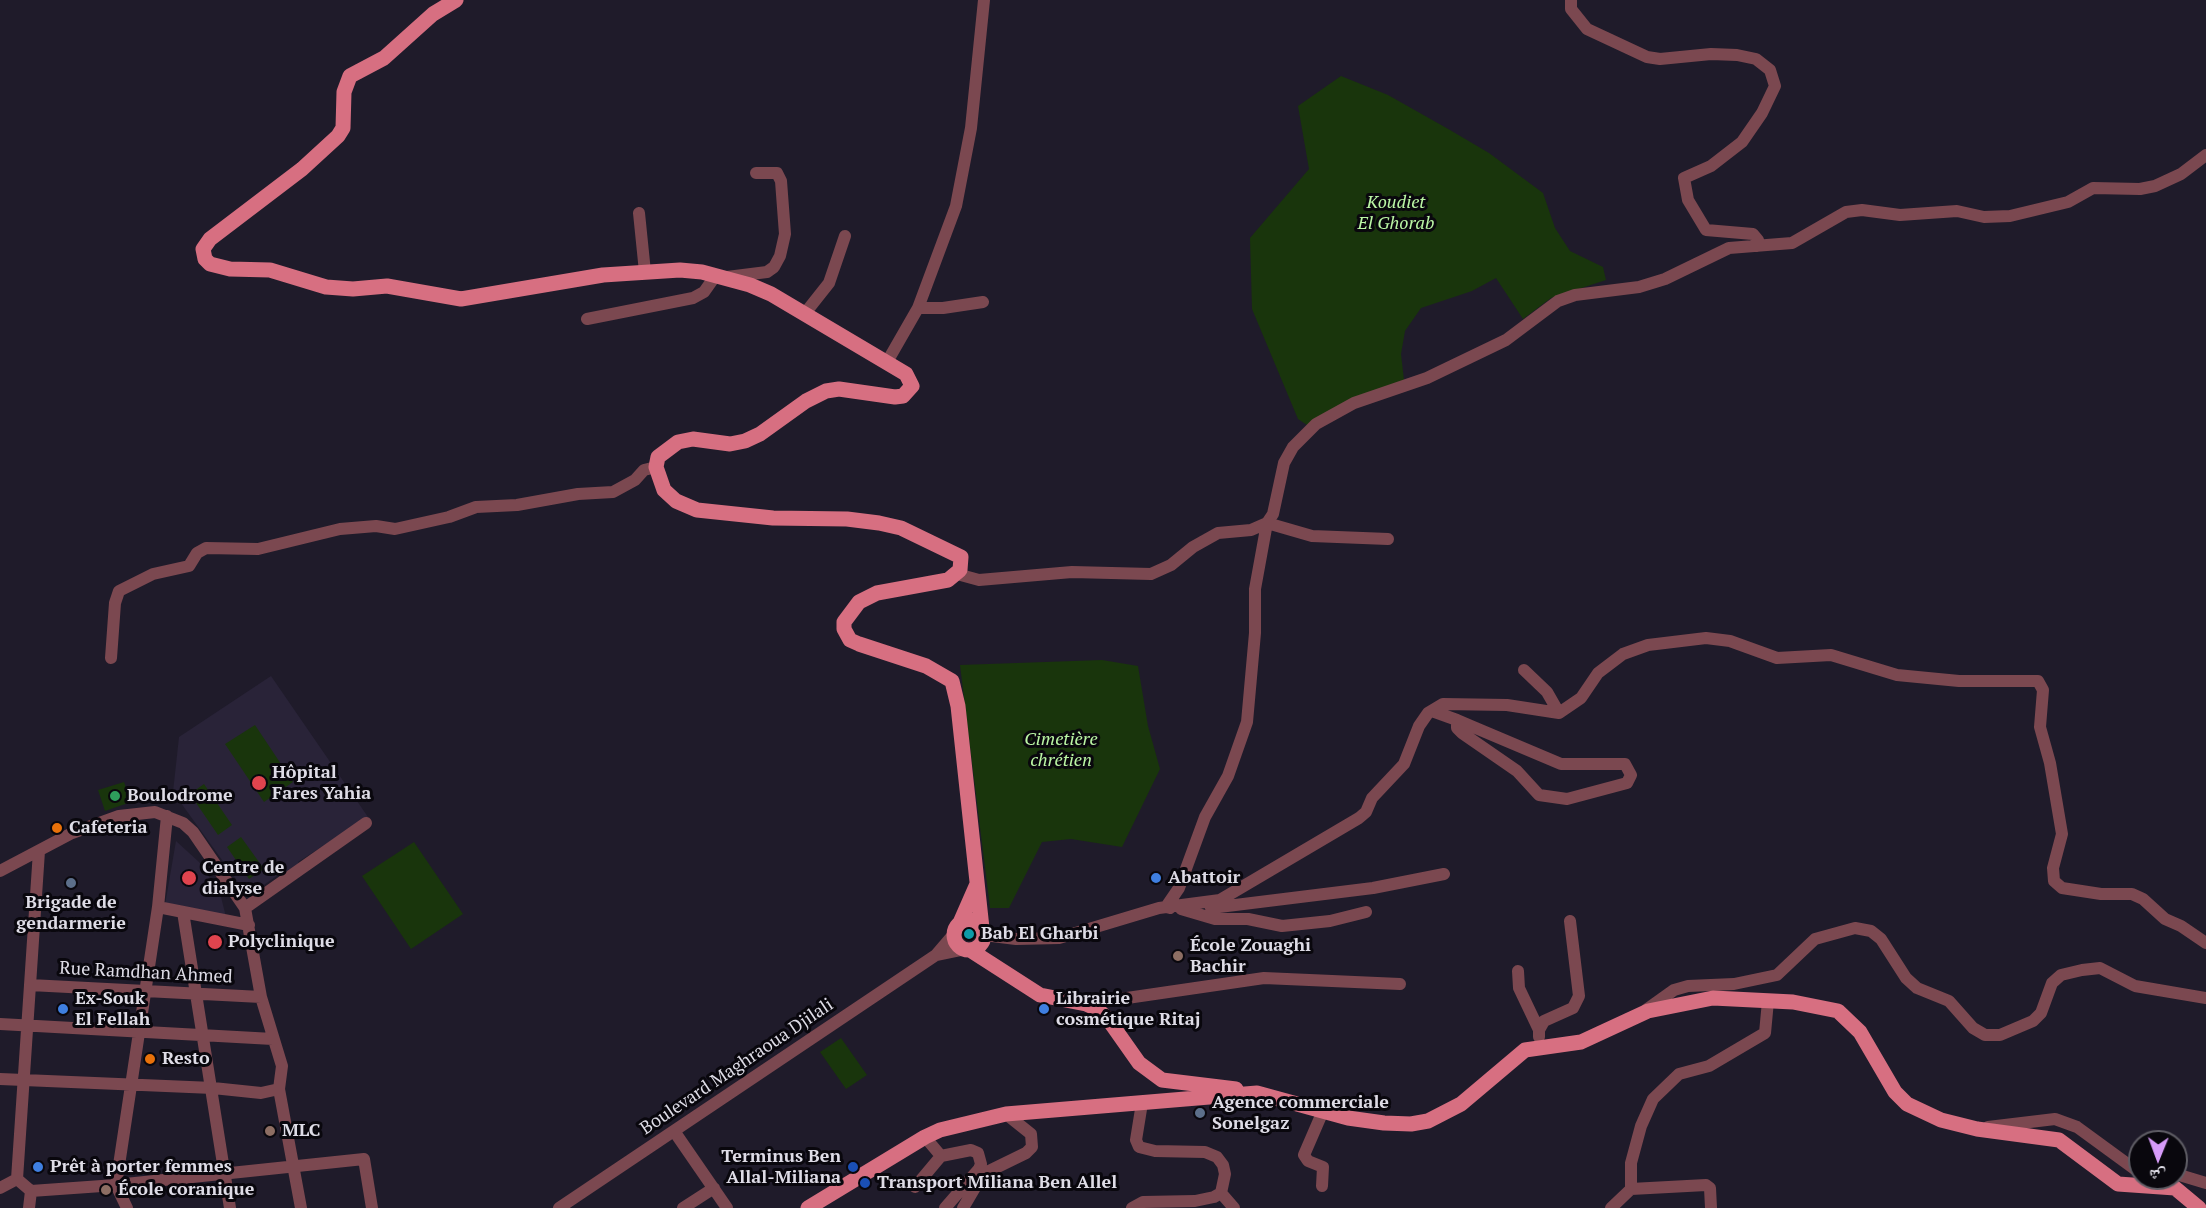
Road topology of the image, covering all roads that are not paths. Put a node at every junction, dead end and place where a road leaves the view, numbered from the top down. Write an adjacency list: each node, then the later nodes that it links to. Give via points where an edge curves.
1 (456, 0): 9 (main road, via 433,14 384,58 350,76 344,92 343,128 338,135 302,169 210,239 203,249 205,259 230,269 270,270 326,287 387,286 461,299 574,279)
2 (984, 0): 12 (street, via 963,177 948,235)
3 (1571, 0): 8 (street, via 1571,9 1587,29 1647,57 1737,56 1756,59 1770,70 1775,86 1742,142 1711,166 1684,178 1688,200 1706,230 1753,234)
4 (2206, 155): 8 (street, via 2156,186 2093,188 2068,202 2010,216 1957,212 1900,215 1862,210 1831,219 1800,240)
5 (756, 173): 10 (street, via 777,173 781,181 785,234 780,256 767,272)
6 (639, 213): 9 (street)
7 (845, 236): 13 (street, via 829,284)
8 (1757, 246): 17 (street, via 1729,248 1665,279 1558,301 1506,340 1426,378 1336,412 1316,424 1293,447 1284,463 1273,514)
9 (645, 272): 10 (main road, via 680,270)
10 (721, 276): 13 (main road, via 750,285); 14 (street, via 693,298)
11 (983, 302): 12 (street)
12 (918, 308): 15 (street)
13 (806, 312): 15 (main road)
14 (587, 319)
15 (887, 362): 16 (main road, via 910,378 912,386 907,394 895,397 826,390 745,441 678,442 658,457)
16 (656, 467): 19 (main road, via 664,490 686,506 709,513 847,519 901,528 956,553 962,562); 20 (street, via 613,492 476,507 395,529 340,529 258,549 206,548 197,553 189,566 153,574 119,591)
17 (1267, 523): 18 (street, via 1312,536); 19 (street, via 1251,530 1218,533 1171,566 1151,574 1072,572 979,580); 33 (street, via 1255,589 1247,722 1228,776 1205,818 1179,888)
18 (1388, 539)
19 (957, 574): 30 (main road, via 944,581 878,593 859,602 844,621 844,629 850,640 858,644 926,666 952,681 958,705)
20 (111, 658)
21 (1524, 670): 23 (street, via 1547,692)
22 (1432, 711): 23 (street, via 1443,704 1467,703); 24 (street); 33 (street, via 1419,726 1404,764 1359,818 1220,900)
23 (1559, 713): 41 (street, via 1581,698 1598,673 1623,654 1648,645 1706,638 1730,641 1776,658 1831,655 1897,675 1959,681 2038,681 2043,690 2040,727 2062,834 2053,868 2054,881 2062,888 2143,898 2165,919)
24 (1457, 720): 24 (street, via 1561,764 1625,764 1632,775 1627,783 1567,799 1539,795 1517,771 1462,733)
25 (167, 816): 27 (street, via 155,812 119,816 72,833); 31 (street); 32 (street, via 193,832)
26 (366, 822): 32 (street)
27 (39, 851): 28 (street); 47 (street)
28 (0, 871)
29 (1444, 874): 34 (street, via 1273,902)
30 (977, 884): 39 (main road); 40 (main road)
31 (158, 907): 35 (street); 48 (street)
32 (245, 908): 38 (street)
33 (1166, 908): 34 (street); 40 (street, via 1059,938)
34 (1181, 909): 36 (street, via 1215,919 1248,919 1282,926)
35 (183, 912): 38 (street); 49 (street)
36 (1366, 912)
37 (1570, 921): 57 (street, via 1579,996 1573,1008 1544,1021)
38 (249, 925): 50 (street)
39 (956, 929): 40 (main road, via 968,920); 42 (main road, via 957,944); 43 (street)
40 (983, 935): 42 (main road); 45 (main road)
41 (2206, 943)
42 (967, 950): 43 (street); 45 (main road)
43 (936, 955): 72 (street, Boulevard Maghraoua Djilali)
44 (1518, 971): 57 (street, via 1519,988)
45 (1012, 978): 53 (main road, via 1040,995)
46 (1400, 984): 53 (street, via 1264,978)
47 (30, 985): 48 (street, Rue Ramdhan Ahmed); 56 (street)
48 (145, 991): 49 (street, Rue Ramdhan Ahmed); 58 (street)
49 (195, 994): 50 (street, Rue Ramdhan Ahmed); 59 (street)
50 (261, 997): 60 (street)
51 (2206, 998): 54 (street, via 2135,986 2100,968 2082,970 2061,975 2052,983 2041,1013 2033,1021 2000,1035 1985,1035 1973,1028 1949,1001 1917,988 1906,978 1881,939 1854,928 1815,939 1777,975 1674,990)
52 (1768, 1001): 54 (main road, via 1713,998); 71 (main road, via 1811,1004 1838,1011 1860,1032 1895,1092 1907,1104 1941,1120); 86 (street, via 1765,1033 1709,1066 1679,1074 1653,1099 1631,1163)
53 (1086, 1004): 67 (main road, via 1108,1019 1139,1063 1162,1080)
54 (1638, 1015): 61 (main road, via 1581,1042)
55 (0, 1024): 56 (street)
56 (27, 1025): 58 (street); 63 (street)
57 (1539, 1030): 61 (street)
58 (139, 1031): 59 (street); 64 (street)
59 (201, 1035): 60 (street); 65 (street)
60 (273, 1039): 66 (street, via 282,1066)
61 (1539, 1047): 69 (main road, via 1525,1050 1461,1104 1428,1121 1384,1123 1348,1119)
62 (0, 1079): 63 (street)
63 (24, 1081): 64 (street); 79 (street)
64 (131, 1085): 65 (street); 81 (street)
65 (213, 1088): 66 (street, via 261,1093); 77 (street)
66 (279, 1089): 76 (street)
67 (1257, 1093): 68 (main road); 69 (main road)
68 (1142, 1103): 70 (main road); 88 (street, via 1136,1140 1139,1147 1205,1152 1217,1157 1225,1174)
69 (1323, 1111): 82 (street, via 1304,1155 1323,1167)
70 (1006, 1114): 73 (main road); 101 (street, via 1031,1134 1032,1147 983,1174)
71 (1977, 1129): 75 (street, via 2055,1119 2077,1127); 106 (main road, via 2059,1140 2118,1184 2175,1188)
72 (674, 1131): 85 (street); 89 (street, Boulevard Maghraoua Djilali)
73 (924, 1137): 74 (street); 99 (main road)
74 (940, 1156): 83 (street); 100 (street, via 970,1150 978,1153 981,1164)
75 (2128, 1164)
76 (295, 1167): 77 (street); 93 (street); 94 (street, via 364,1159)
77 (225, 1174): 81 (street); 92 (street)
78 (2188, 1177): 80 (street)
79 (18, 1179): 84 (street); 87 (street)
80 (2206, 1182)
81 (116, 1185): 87 (street); 91 (street)
82 (1322, 1186)
83 (915, 1187)
84 (0, 1188)
85 (714, 1188): 97 (street); 98 (street)
86 (1631, 1189): 104 (street); 105 (street, via 1706,1185 1710,1188)
87 (31, 1191): 90 (street)
88 (1221, 1193): 102 (street, via 1204,1200 1143,1203); 103 (street)
89 (575, 1197): 95 (street, Boulevard Maghraoua Djilali); 96 (street)
90 (29, 1208)
91 (127, 1208)
92 (230, 1208)
93 (301, 1208)
94 (372, 1208)
95 (559, 1208)
96 (582, 1208)
97 (683, 1208)
98 (727, 1208)
99 (808, 1208)
100 (945, 1208)
101 (963, 1208)
102 (1132, 1208)
103 (1234, 1208)
104 (1611, 1208)
105 (1711, 1208)
106 (2199, 1208)

